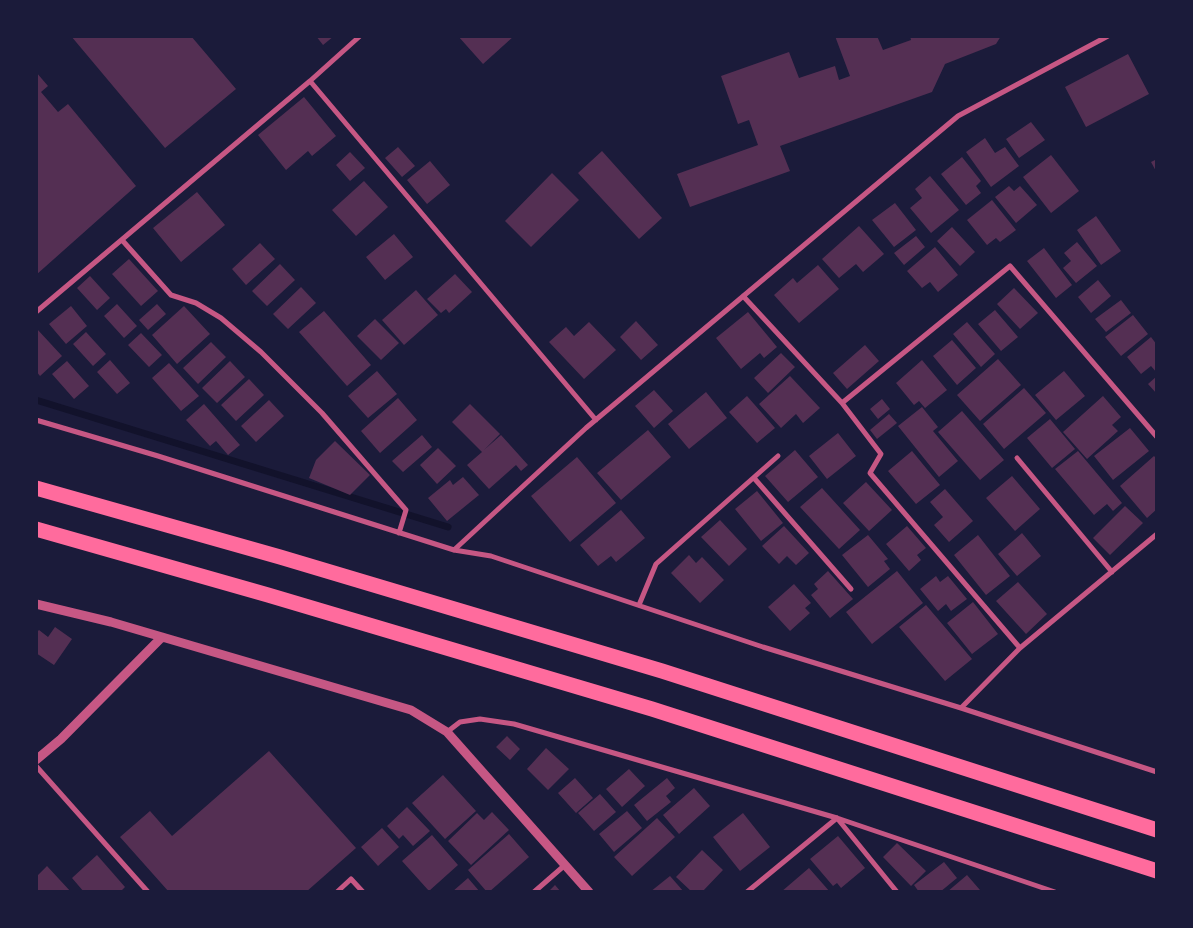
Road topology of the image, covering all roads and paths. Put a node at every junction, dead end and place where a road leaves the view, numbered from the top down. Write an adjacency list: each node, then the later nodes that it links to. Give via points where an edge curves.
1 (360, 36): 3 (street)
2 (1108, 36): 5 (street, via 958,116)
3 (310, 81): 4 (street); 9 (street)
4 (122, 240): 6 (street); 16 (street, via 171,295 196,303 221,318 322,412 406,510)
5 (744, 296): 7 (street); 9 (street)
6 (36, 312)
7 (842, 403): 10 (street, via 1010,266); 24 (street, via 881,454 870,473)
8 (36, 420): 16 (street)
9 (596, 420): 18 (street)
10 (1157, 437)
11 (778, 456): 13 (street)
12 (1017, 458): 19 (street)
13 (754, 478): 20 (street); 22 (street, via 656,564)
14 (36, 488): 31 (highway, via 662,671)
15 (36, 529): 33 (highway, via 652,709)
16 (399, 533): 18 (street)
17 (1157, 534): 19 (street)
18 (454, 550): 22 (street, via 491,556)
19 (1112, 572): 24 (street)
20 (851, 588)
21 (36, 604): 23 (street)
22 (639, 605): 25 (street)
23 (162, 637): 26 (street, via 410,710); 27 (street)
24 (1020, 648): 25 (street)
25 (961, 708): 29 (street)
26 (447, 732): 30 (street, via 460,722 480,719 514,724); 32 (street)
27 (36, 760)
28 (36, 766): 34 (street)
29 (1157, 772)
30 (836, 818): 39 (street); 40 (street); 41 (street)
31 (1157, 830)
32 (565, 865): 37 (street); 38 (street)
33 (1157, 871)
34 (148, 892)
35 (337, 892): 36 (street, via 352,879)
36 (363, 892)
37 (534, 892)
38 (589, 892)
39 (746, 892)
40 (896, 892)
41 (1055, 892)

